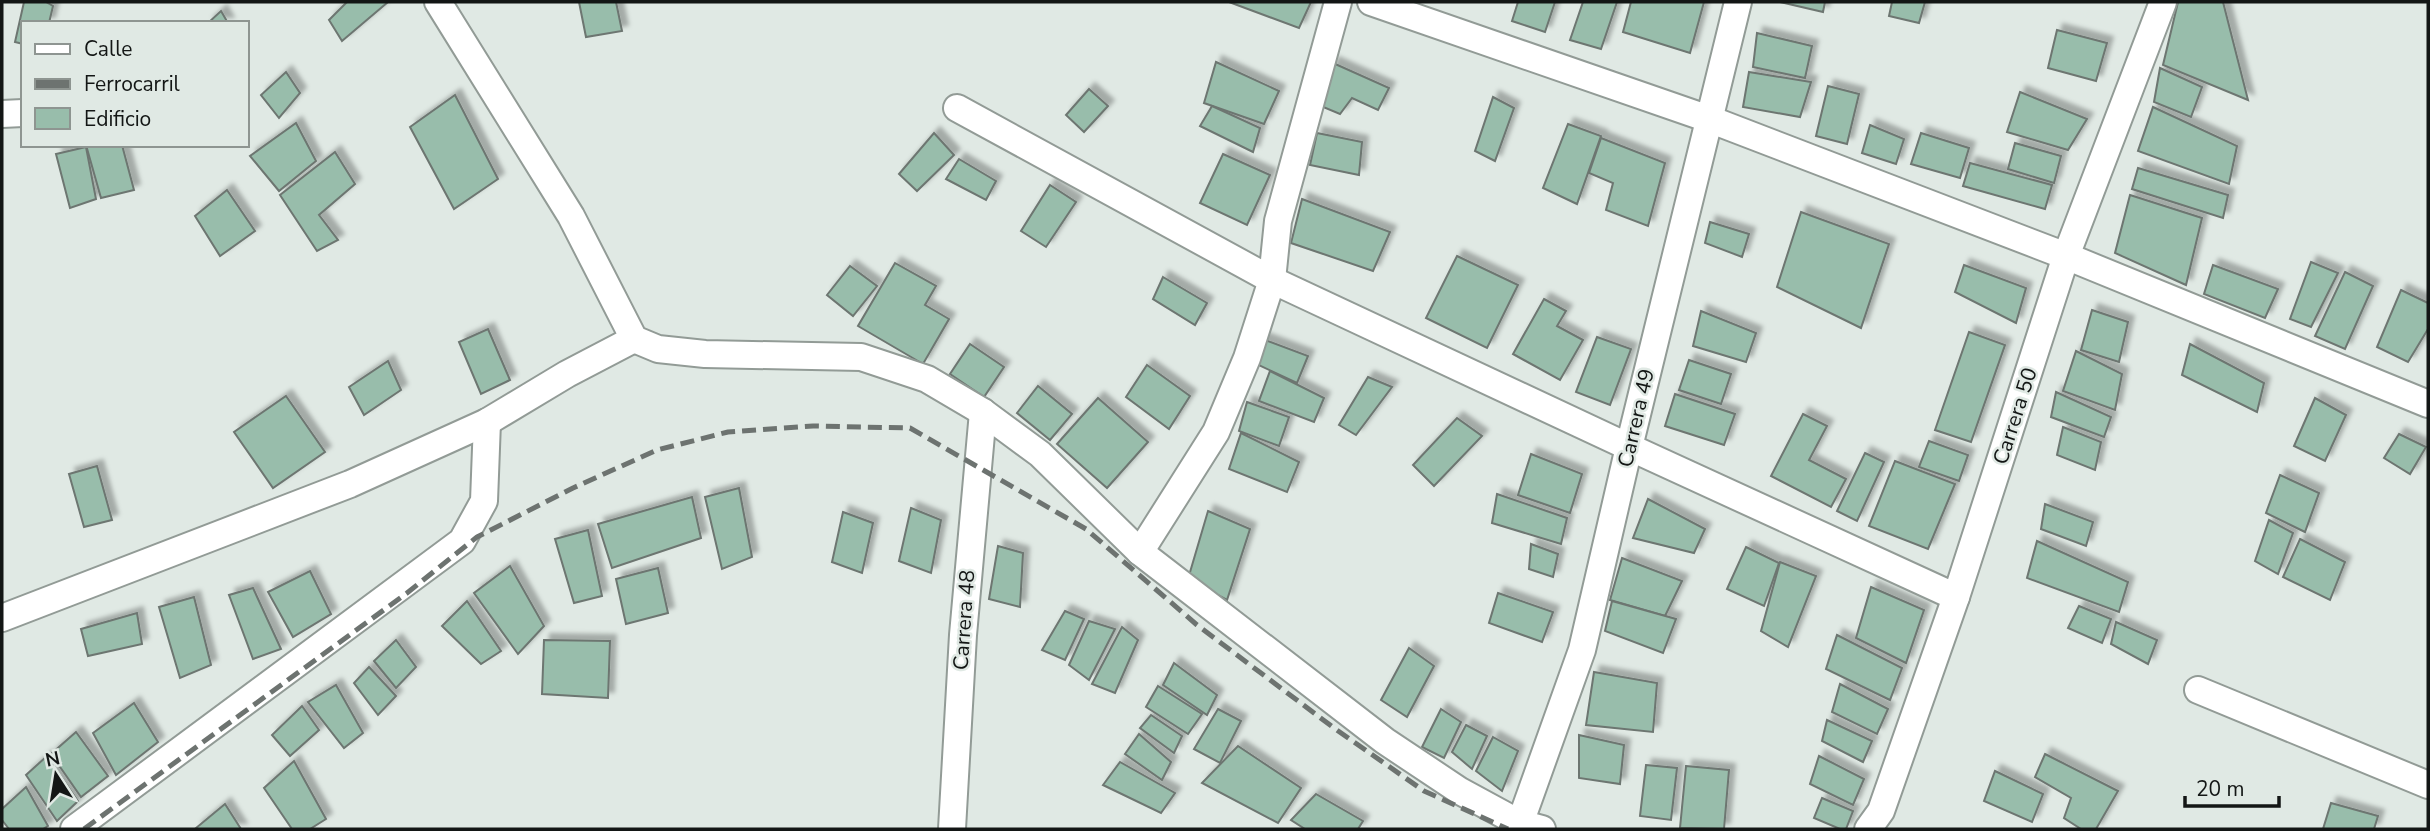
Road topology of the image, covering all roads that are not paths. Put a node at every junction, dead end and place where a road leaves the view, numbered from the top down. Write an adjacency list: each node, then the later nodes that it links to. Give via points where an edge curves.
1 (438, 2): 12 (street, via 571,216)
2 (1338, 2): 11 (street, via 1278,221)
3 (1371, 2): 9 (street)
4 (1738, 2): 9 (street, Carrera 49)
5 (2163, 2): 10 (street, Carrera 50)
6 (957, 108): 11 (street)
7 (21, 113): 8 (street)
8 (2, 114)
9 (1709, 119): 10 (street); 16 (street, Carrera 49)
10 (2066, 256): 13 (street); 18 (street, Carrera 50)
11 (1272, 280): 16 (street); 17 (street, via 1247,358 1216,432)
12 (634, 339): 14 (street, via 658,349 705,354 861,358 927,379); 15 (street)
13 (2428, 404)
14 (983, 412): 17 (street, via 1040,454); 24 (street, Carrera 48)
15 (487, 422): 19 (street, via 350,484); 23 (street, via 484,501 462,541)
16 (1629, 447): 18 (street); 22 (street, Carrera 49, via 1582,650)
17 (1140, 552): 22 (street, via 1385,741 1460,791)
18 (1956, 597): 25 (street, Carrera 50, via 1881,811)
19 (2, 618)
20 (2198, 690): 21 (street)
21 (2428, 785)
22 (1526, 827)
23 (74, 829)
24 (952, 829)
25 (1868, 829)

